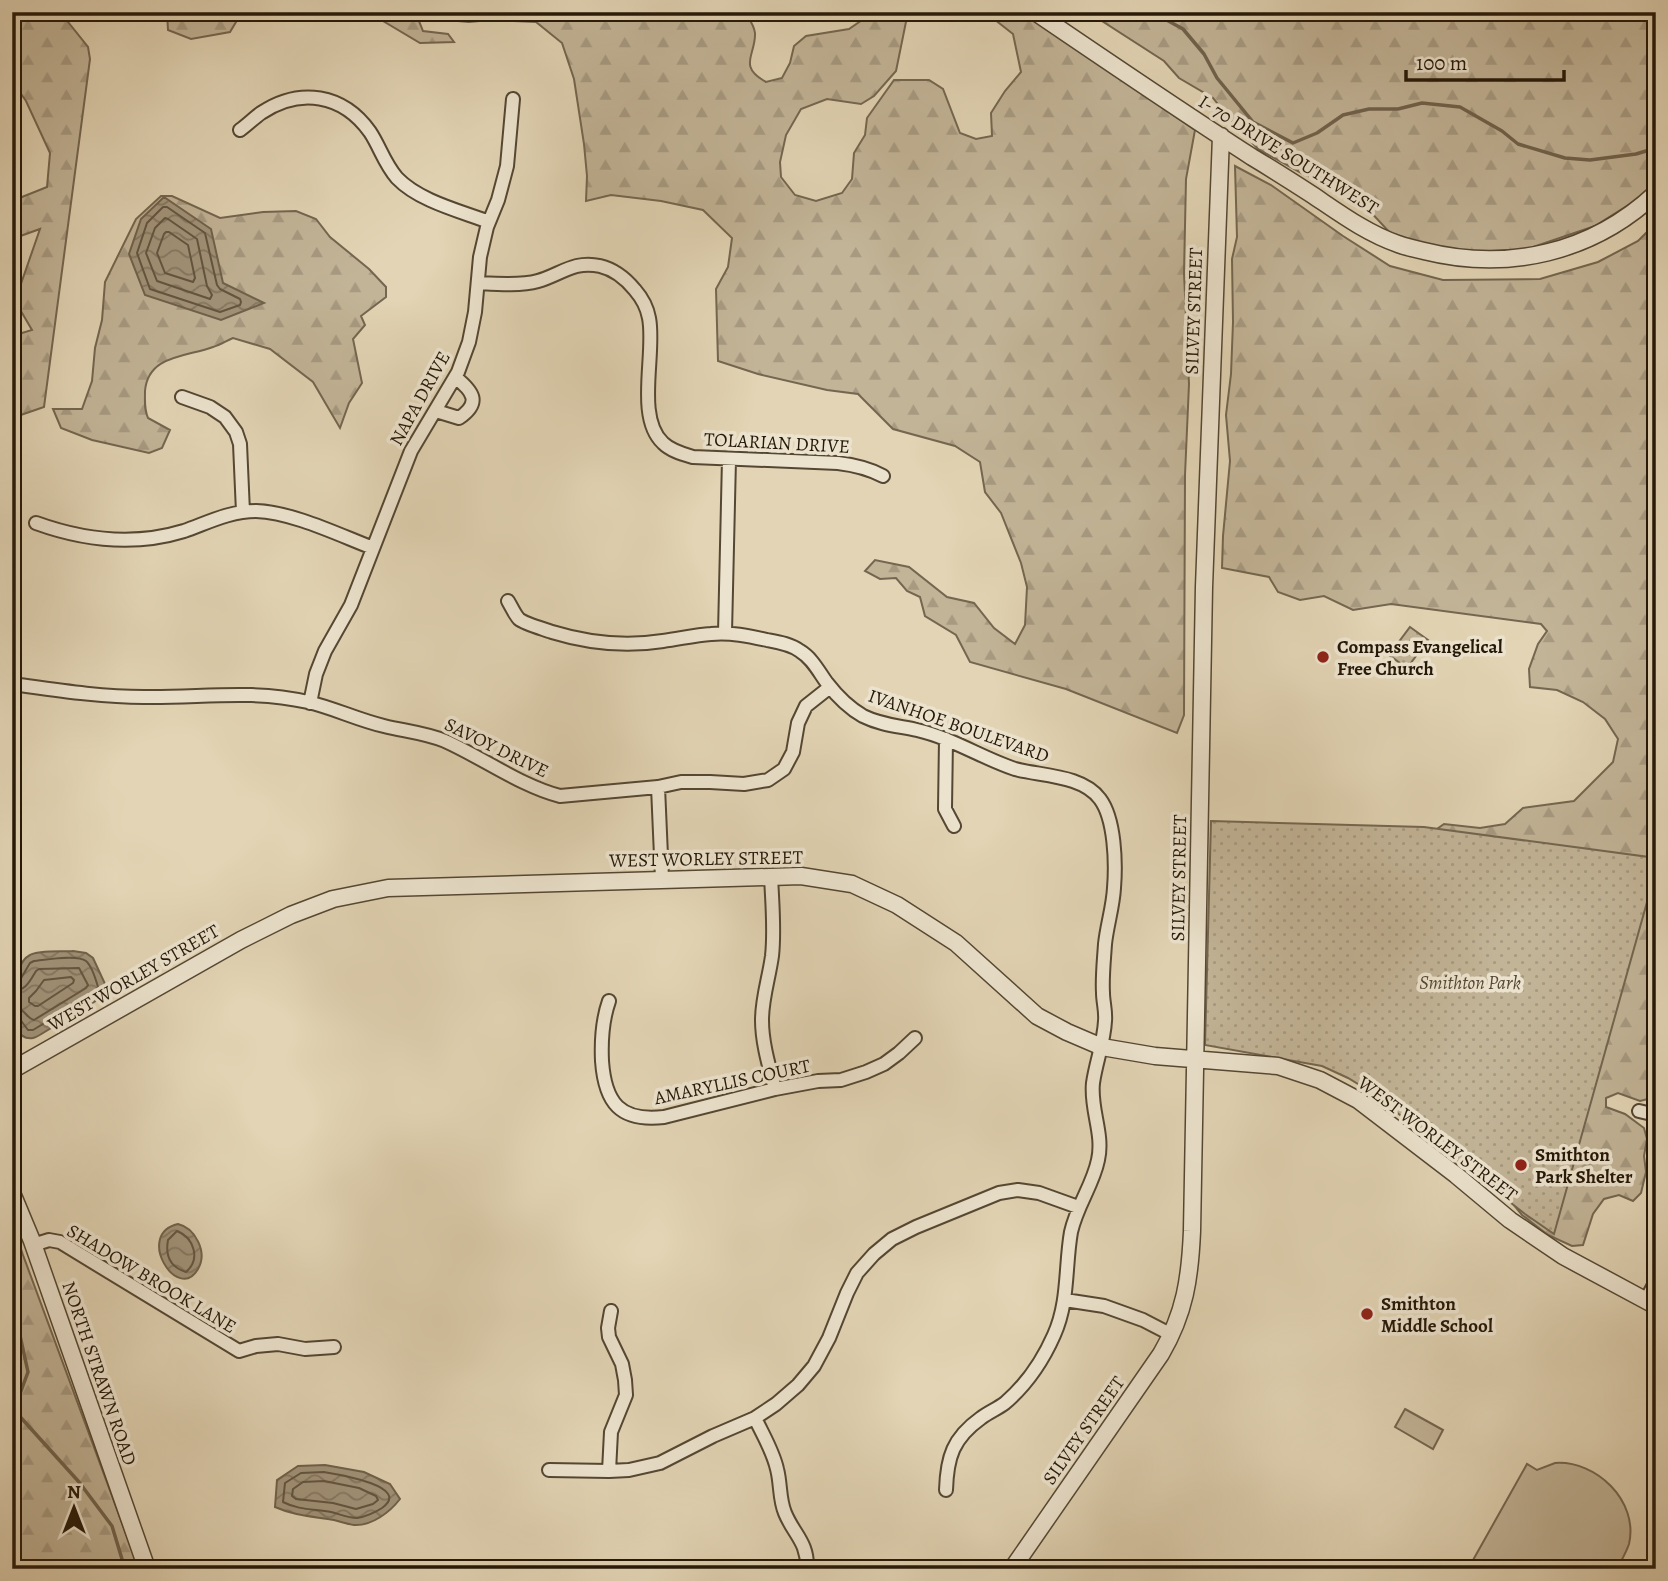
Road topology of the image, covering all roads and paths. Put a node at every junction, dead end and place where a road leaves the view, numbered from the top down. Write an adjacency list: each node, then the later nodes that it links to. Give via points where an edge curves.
1 (1035, 12): 4 (street, I- 70 DRIVE SOUTHWEST)
2 (513, 99): 6 (street, NAPA DRIVE, via 507,166)
3 (240, 130): 6 (street, via 288,100 312,97 338,103 358,116 398,178 418,195)
4 (1220, 136): 5 (street, I- 70 DRIVE SOUTHWEST, via 1355,224 1398,244 1448,257 1526,258 1575,245 1609,229); 29 (street, SILVEY STREET, via 1203,587)
5 (1656, 194)
6 (489, 222): 7 (street, NAPA DRIVE)
7 (479, 283): 8 (street, NAPA DRIVE, via 469,342); 11 (street, TOLARIAN DRIVE, via 537,281 582,264 616,273 643,299 649,315 649,416 655,433 678,452)
8 (455, 377): 10 (street, NAPA DRIVE); 10 (street, via 468,387 473,400 470,411 459,418)
9 (182, 397): 13 (street, via 210,407 236,432)
10 (436, 411): 15 (street, NAPA DRIVE, via 411,451)
11 (729, 459): 12 (street, TOLARIAN DRIVE, via 858,465); 17 (street)
12 (883, 476)
13 (243, 512): 14 (street, via 180,532 133,540 78,536); 15 (street, via 286,516)
14 (36, 523)
15 (373, 548): 20 (street, NAPA DRIVE, via 351,605 325,650)
16 (508, 601): 17 (street, IVANHOE BOULEVARD, via 519,619 600,643 638,644)
17 (725, 633): 19 (street, IVANHOE BOULEVARD, via 790,645 803,652)
18 (12, 684): 20 (street, SAVOY DRIVE, via 98,695 250,694)
19 (830, 687): 21 (street, IVANHOE BOULEVARD, via 866,717); 22 (street, SAVOY DRIVE, via 806,706 793,752 784,769 768,780 744,785 681,782)
20 (310, 703): 22 (street, SAVOY DRIVE, via 441,739 560,796)
21 (946, 739): 23 (street, via 945,809); 28 (street, IVANHOE BOULEVARD, via 993,761 1085,786 1099,798 1108,816 1114,852 1114,889 1105,939)
22 (658, 788): 25 (street)
23 (954, 826)
24 (771, 875): 25 (street, WEST WORLEY STREET); 28 (street, WEST WORLEY STREET, via 852,884 897,905 956,943 1037,1016); 31 (street, via 773,941 762,1022)
25 (662, 879): 30 (street, WEST WORLEY STREET, via 388,888 333,899 241,940)
26 (610, 1001): 31 (street, AMARYLLIS COURT, via 603,1020 603,1077 612,1100 630,1115 664,1117)
27 (915, 1038): 31 (street, AMARYLLIS COURT, via 884,1064 866,1072 841,1080)
28 (1102, 1047): 29 (street, WEST WORLEY STREET); 35 (street, IVANHOE BOULEVARD, via 1093,1082 1099,1156)
29 (1195, 1059): 39 (street, WEST WORLEY STREET, via 1278,1066 1320,1080 1358,1100 1510,1220 1563,1256); 41 (street, SILVEY STREET, via 1190,1270)
30 (12, 1070)
31 (775, 1088)
32 (1639, 1111): 33 (street)
33 (1656, 1115)
34 (12, 1193): 36 (street, NORTH STRAWN ROAD)
35 (1078, 1207): 38 (street, IVANHOE BOULEVARD, via 1068,1249); 43 (street, via 1039,1193 999,1193 892,1239 857,1273 814,1366 798,1385)
36 (33, 1245): 42 (street, SHADOW BROOK LANE, via 60,1242 239,1351 278,1344 305,1349); 47 (street, NORTH STRAWN ROAD)
37 (1656, 1281): 39 (street)
38 (1065, 1300): 41 (street, via 1104,1306); 46 (street, IVANHOE BOULEVARD, via 1044,1357 1004,1404 955,1443)
39 (1651, 1303)
40 (611, 1311): 45 (street, via 609,1336 622,1364 626,1395 611,1432)
41 (1172, 1335): 49 (street, SILVEY STREET)
42 (334, 1347)
43 (755, 1418): 45 (street, via 660,1463); 48 (street, via 774,1458 784,1511 803,1543)
44 (549, 1470): 45 (street)
45 (609, 1471)
46 (946, 1490)
47 (147, 1569)
48 (807, 1569)
49 (1012, 1569)

